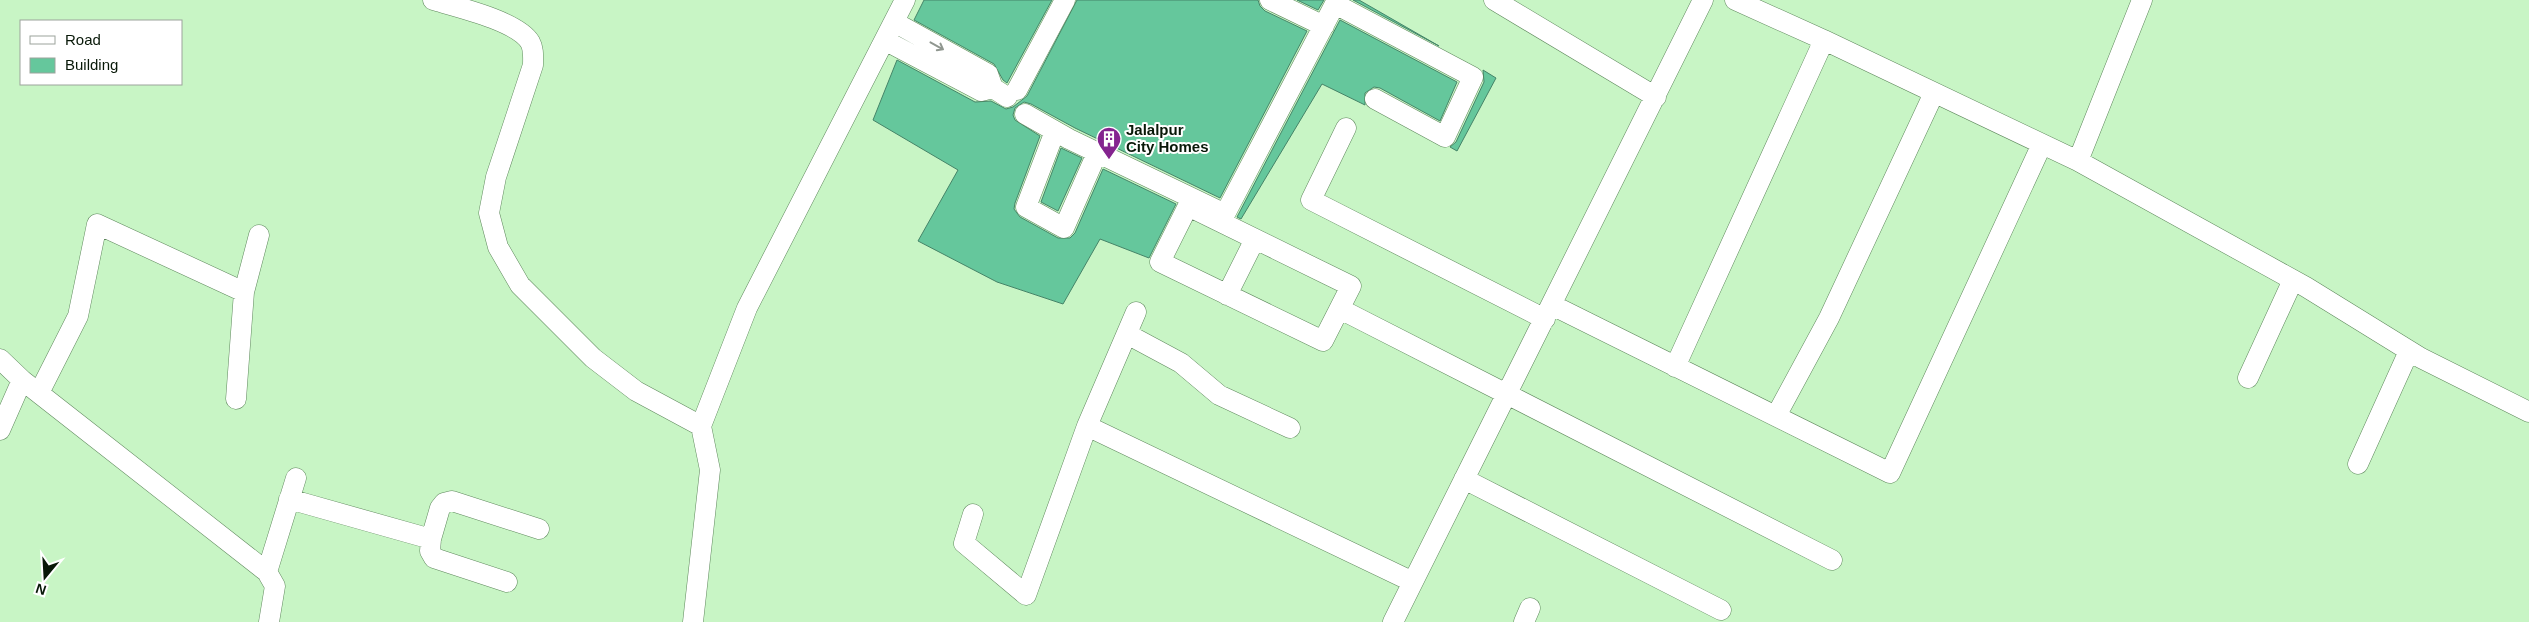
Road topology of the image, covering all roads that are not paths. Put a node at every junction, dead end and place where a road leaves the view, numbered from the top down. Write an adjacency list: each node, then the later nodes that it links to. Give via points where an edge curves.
1 (433, 0): 42 (street, via 482,14 511,27 530,41 533,65 496,177 490,213 498,247 520,285 593,358 636,391)
2 (905, 0): 10 (street)
3 (1065, 0): 14 (street)
4 (1270, 0): 11 (street)
5 (1494, 0): 16 (street)
6 (1703, 0): 16 (street)
7 (1735, 0): 13 (street)
8 (2142, 0): 22 (street)
9 (1336, 2): 11 (street); 17 (street, via 1473,77 1445,137)
10 (894, 22): 12 (street); 14 (street, one-way to 14, via 988,74)
11 (1324, 26): 21 (street, via 1225,214)
12 (886, 40): 14 (street, via 981,91); 42 (street, via 747,308)
13 (1824, 40): 15 (street); 34 (street)
14 (1006, 92): 19 (street, via 1026,93 1030,107 1025,114)
15 (1934, 92): 20 (street); 41 (street, via 1829,318)
16 (1656, 97): 30 (street)
17 (1375, 99)
18 (1346, 128): 30 (street, via 1311,200)
19 (1055, 131): 21 (street); 21 (street, via 1026,207 1064,228)
20 (2042, 144): 22 (street); 41 (street, via 1890,473)
21 (1097, 153)
22 (2078, 161): 25 (street)
23 (259, 235): 26 (street)
24 (1254, 239): 27 (street); 27 (street, via 1188,206 1160,262); 28 (street, via 1351,286)
25 (2293, 280): 32 (street); 35 (street)
26 (244, 292): 37 (street, via 97,224 78,316); 39 (street)
27 (1227, 295): 28 (street, via 1323,341)
28 (1340, 309): 38 (street)
29 (1136, 312): 31 (street)
30 (1548, 312): 34 (street); 38 (street)
31 (1127, 334): 43 (street); 44 (street, via 1181,363 1219,395)
32 (2409, 351): 40 (street); 46 (street)
33 (0, 359): 36 (street)
34 (1675, 366): 41 (street)
35 (2248, 378)
36 (22, 380): 37 (street); 45 (street)
37 (39, 393): 54 (street)
38 (1506, 395): 48 (street); 53 (street)
39 (236, 399)
40 (2529, 412)
41 (1776, 416)
42 (701, 426): 59 (street, via 710,470)
43 (1088, 426): 50 (street, via 1026,595 964,543); 56 (street)
44 (1290, 428)
45 (0, 430)
46 (2358, 464)
47 (296, 478): 49 (street)
48 (1464, 479): 56 (street); 57 (street)
49 (289, 499): 52 (street); 54 (street)
50 (972, 514)
51 (539, 529): 52 (street, via 452,501 440,508)
52 (431, 539): 55 (street, via 430,551 434,558)
53 (1832, 560)
54 (267, 572): 58 (street, via 275,586)
55 (507, 582)
56 (1413, 582): 60 (street)
57 (1721, 610)
58 (269, 622)
59 (693, 622)
60 (1393, 622)

